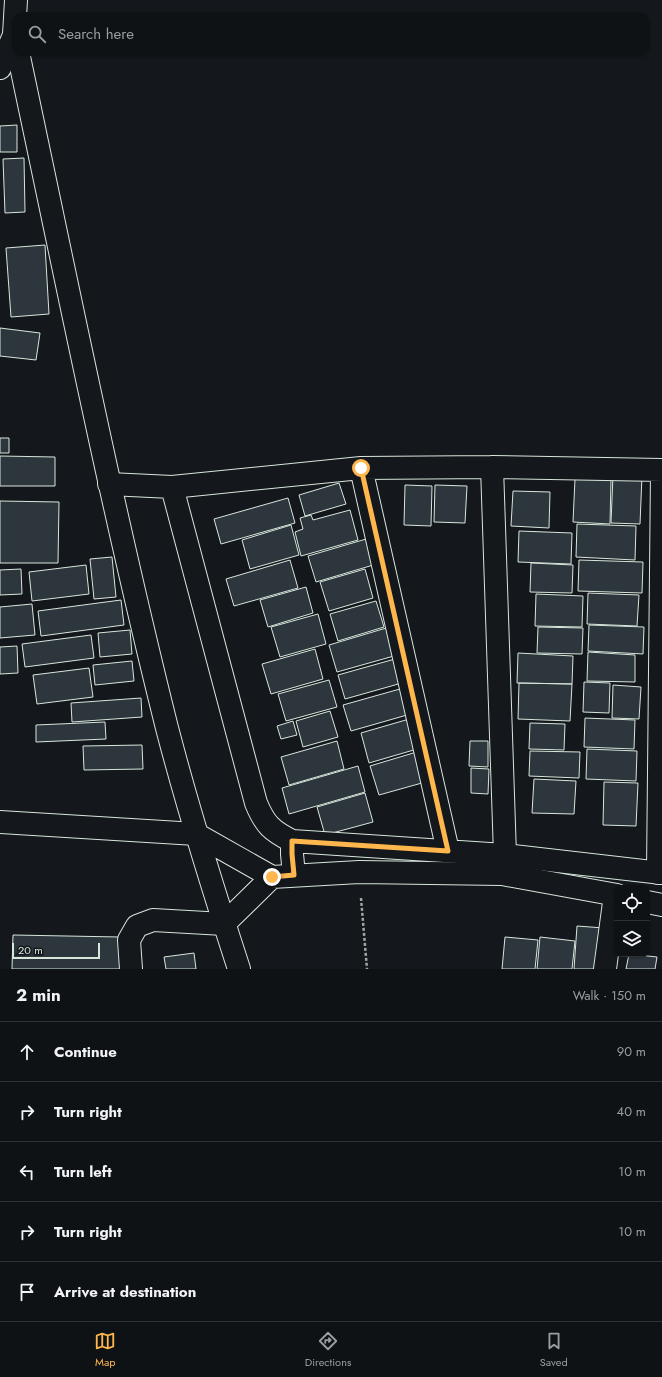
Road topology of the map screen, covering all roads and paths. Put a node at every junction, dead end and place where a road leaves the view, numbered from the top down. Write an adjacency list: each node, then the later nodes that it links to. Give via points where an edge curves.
1 (16, 0): 2 (street)
2 (16, 12)
3 (12, 49): 5 (street)
4 (19, 56): 9 (street)
5 (0, 68)
6 (492, 467): 7 (street); 8 (street); 15 (street)
7 (361, 468): 10 (street); 14 (street)
8 (662, 470): 17 (street)
9 (109, 484): 10 (street); 12 (street)
10 (172, 487): 13 (street, via 256,803 263,819 273,831)
11 (0, 822): 12 (street)
12 (196, 834): 19 (street); 24 (street)
13 (292, 841): 14 (street); 18 (street)
14 (448, 851): 15 (street)
15 (505, 854): 17 (street)
16 (359, 872): 18 (street); 20 (street, via 502,874); 27 (path)
17 (660, 873)
18 (294, 875): 19 (street)
19 (272, 877): 24 (street)
20 (614, 895)
21 (650, 903): 22 (street)
22 (662, 905)
23 (614, 908): 28 (street)
24 (224, 924): 25 (street, via 153,920 137,926 129,940); 26 (street)
25 (131, 969)
26 (239, 969)
27 (366, 969)
28 (605, 969)

